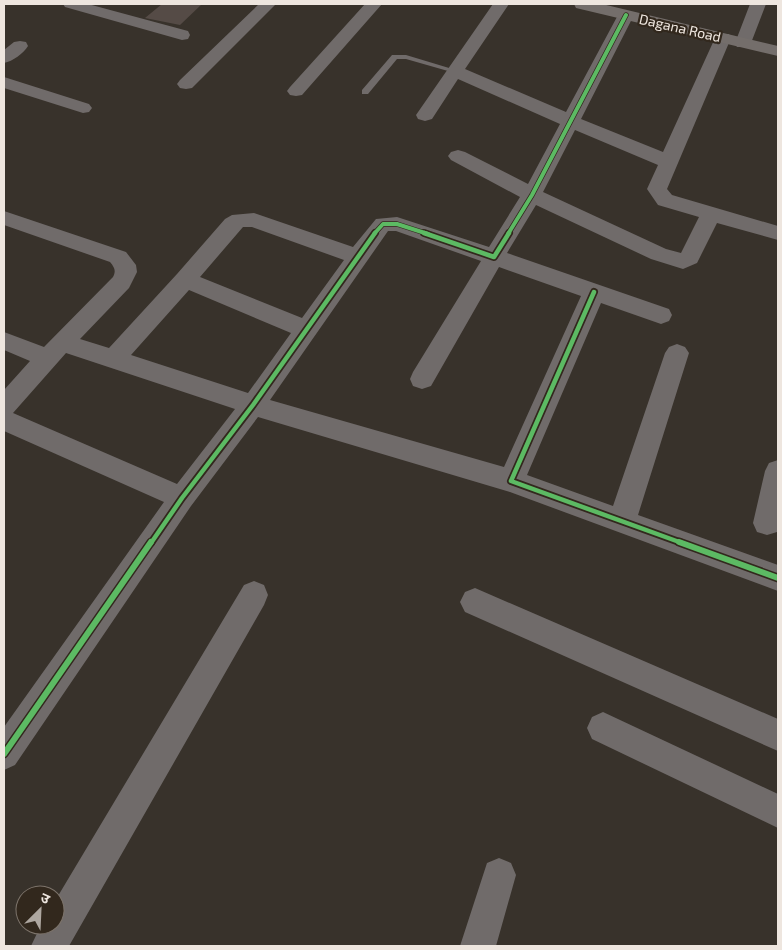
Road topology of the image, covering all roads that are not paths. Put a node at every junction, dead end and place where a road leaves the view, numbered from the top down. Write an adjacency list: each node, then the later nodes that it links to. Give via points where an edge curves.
1 (70, 4): 7 (street)
2 (268, 4): 17 (street)
3 (374, 4): 18 (street)
4 (501, 4): 15 (street)
5 (582, 4): 8 (street, Dagana Road)
6 (758, 4): 11 (street)
7 (116, 9): 9 (street)
8 (626, 15): 10 (street, Dagana Road); 22 (street)
9 (182, 35)
10 (723, 38): 11 (street, Dagana Road); 24 (street)
11 (743, 43): 13 (street, Dagana Road)
12 (20, 46): 14 (street)
13 (778, 51)
14 (4, 58)
15 (455, 71): 19 (lane, via 395,57); 21 (street); 22 (street)
16 (4, 82): 20 (street)
17 (186, 84)
18 (296, 91)
19 (365, 92)
20 (83, 108)
21 (424, 115)
22 (570, 122): 24 (street); 25 (street)
23 (458, 156): 25 (street)
24 (669, 162): 26 (street, via 657,189 665,200)
25 (532, 196): 26 (street, via 659,254 683,261 689,258); 30 (street)
26 (711, 214): 28 (street)
27 (4, 218): 36 (street, via 118,257 125,265 126,272 121,282)
28 (778, 233)
29 (359, 257): 30 (street, via 379,228 390,223); 31 (street, via 254,220 239,220 232,224); 34 (street)
30 (494, 257): 32 (street); 39 (street)
31 (185, 280): 34 (street); 38 (street)
32 (594, 292): 33 (street); 44 (street)
33 (661, 315)
34 (308, 330): 40 (street)
35 (4, 341): 36 (street)
36 (55, 350): 38 (street); 41 (street)
37 (677, 353): 46 (street)
38 (113, 359): 40 (street)
39 (422, 379)
40 (253, 405): 44 (street); 45 (street)
41 (4, 406)
42 (4, 420): 45 (street)
43 (778, 471): 47 (street)
44 (511, 480): 46 (street)
45 (182, 498): 53 (street)
46 (622, 521): 48 (street)
47 (767, 523)
48 (778, 578)
49 (254, 595): 56 (street)
50 (475, 602): 52 (street)
51 (603, 728): 54 (street)
52 (778, 735)
53 (4, 754)
54 (778, 811)
55 (499, 875): 57 (street)
56 (49, 946)
57 (478, 946)

